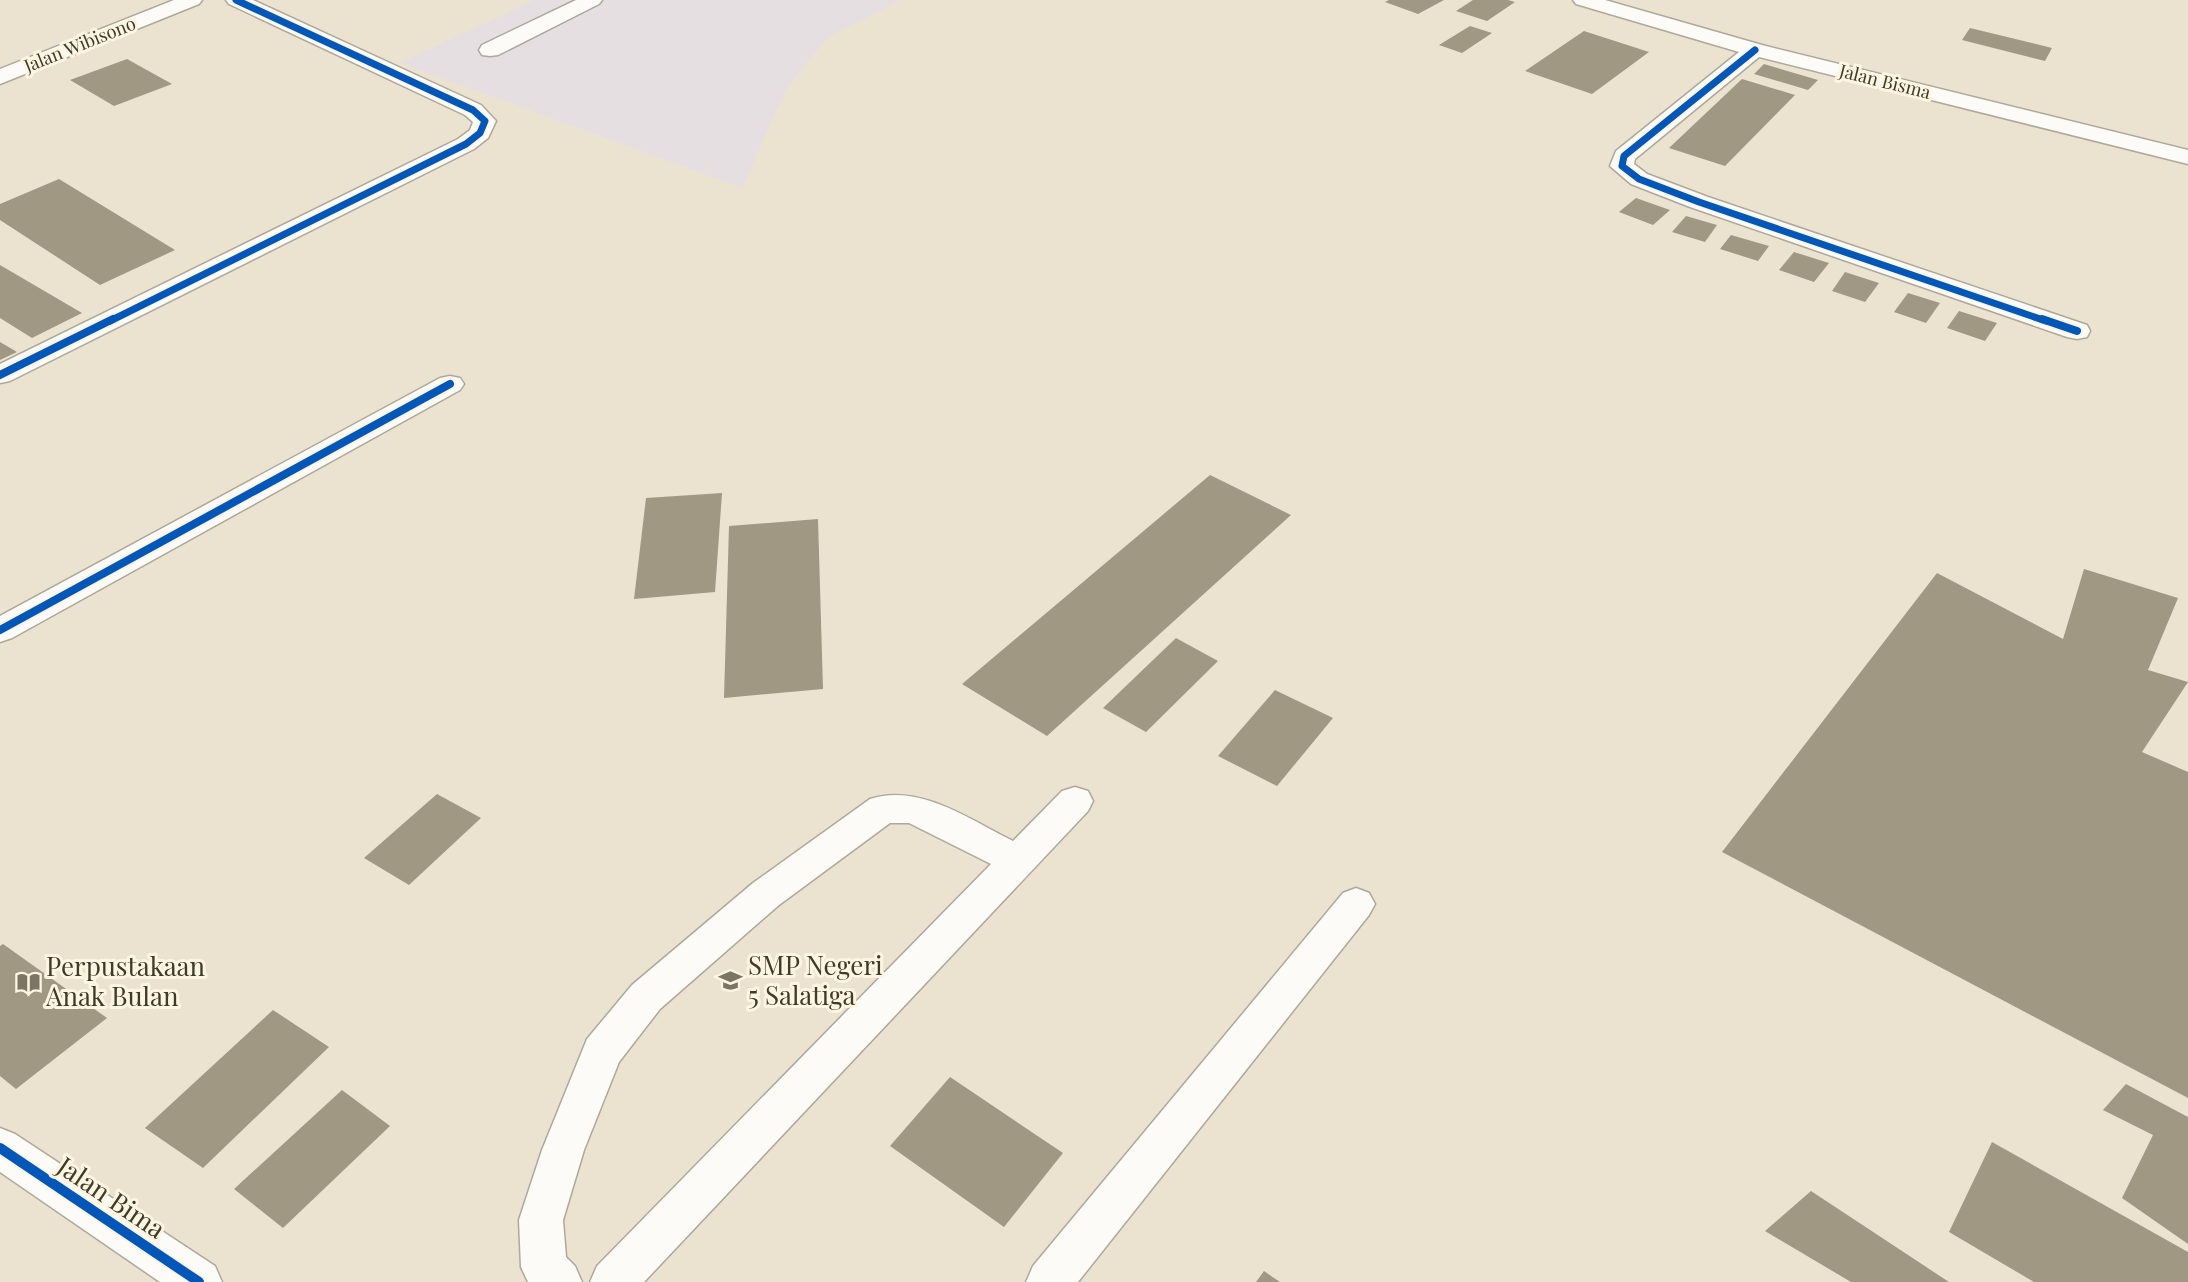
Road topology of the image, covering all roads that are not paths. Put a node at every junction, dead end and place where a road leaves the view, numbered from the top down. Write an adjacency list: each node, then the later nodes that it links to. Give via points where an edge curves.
1 (192, 0): 7 (street, Jalan Wibisono)
2 (236, 0): 10 (street, via 473,110 485,122 480,133 466,144)
3 (592, 0): 5 (street)
4 (1583, 0): 6 (street, Jalan Bisma)
5 (490, 50)
6 (1755, 50): 8 (street, Jalan Bisma); 9 (street, via 1624,156 1622,166 1639,179 1700,202)
7 (0, 76)
8 (2188, 157)
9 (2077, 331)
10 (0, 375)
11 (450, 384): 12 (street)
12 (0, 630)
13 (1075, 801): 14 (street)
14 (1018, 860): 18 (street, via 914,810 883,809 766,894 646,998 602,1053 563,1150 541,1220 544,1267); 19 (street)
15 (1356, 904): 20 (street)
16 (0, 1148): 17 (street, Jalan Bima)
17 (200, 1282)
18 (559, 1282)
19 (613, 1282)
20 (1049, 1282)

